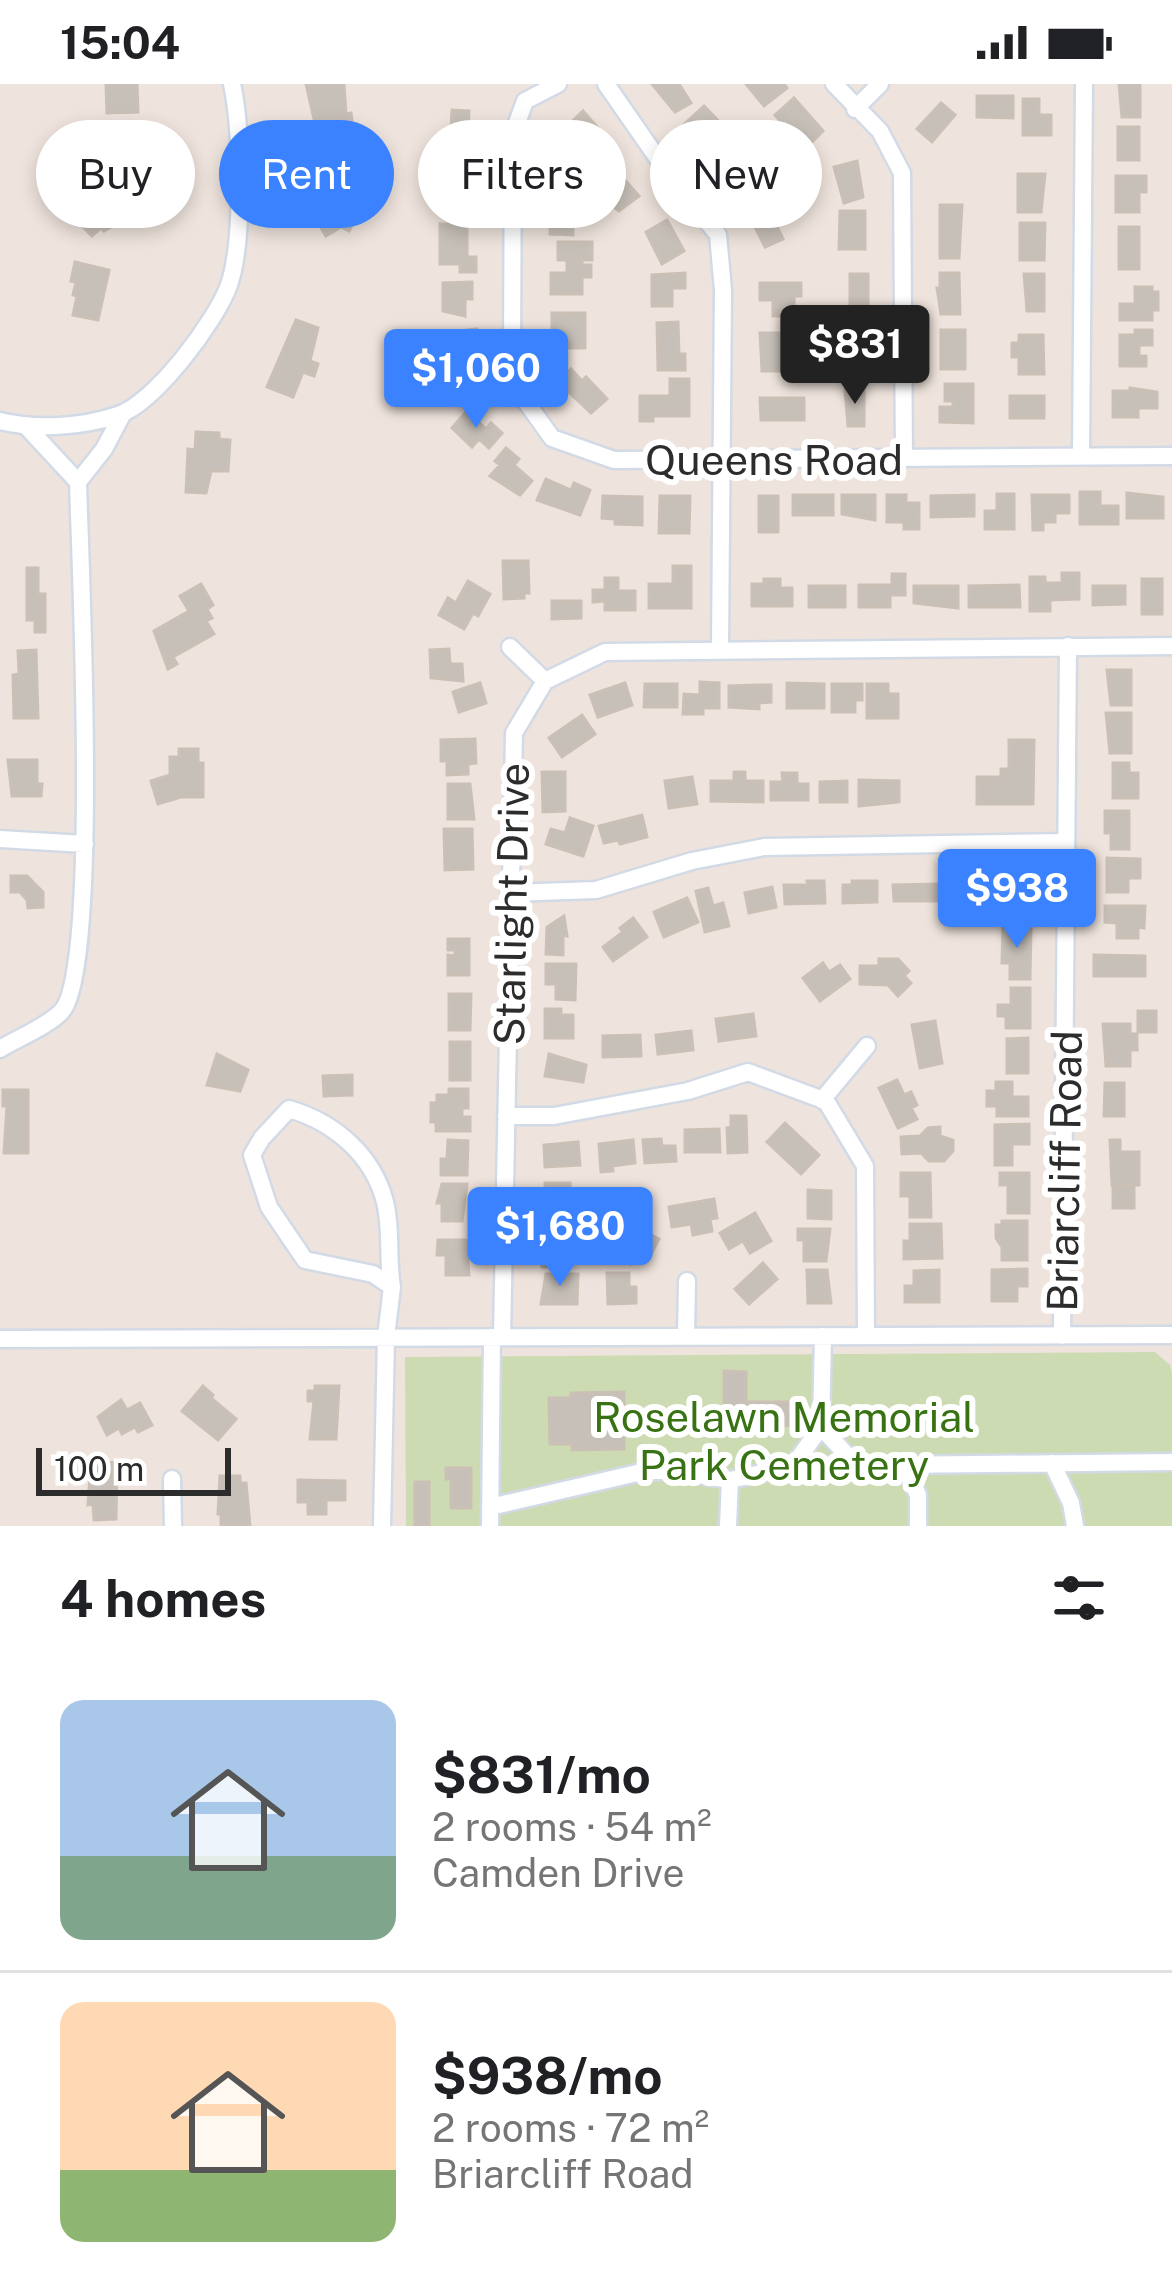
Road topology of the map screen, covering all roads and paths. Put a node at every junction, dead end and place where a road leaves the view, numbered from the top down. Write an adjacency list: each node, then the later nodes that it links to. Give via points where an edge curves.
1 (232, 84): 8 (street, via 241,125 231,280 201,339)
2 (558, 84): 14 (street, Queens Road, via 525,100 513,134 512,354 522,396 552,438 614,460)
3 (606, 84): 14 (street, via 718,235)
4 (834, 84): 7 (street)
5 (880, 84): 7 (street)
6 (1084, 84): 11 (street)
7 (855, 110): 13 (street, via 880,131 902,173)
8 (122, 415): 10 (street); 15 (street)
9 (0, 421): 10 (street)
10 (27, 428): 15 (street)
11 (1081, 456): 12 (street, Queens Road); 13 (street, Queens Road)
12 (1172, 456)
13 (904, 458): 14 (street, Queens Road)
14 (721, 461): 19 (street)
15 (78, 482): 23 (street)
16 (1068, 646): 17 (street); 19 (street); 22 (street, Briarcliff Road)
17 (1172, 646)
18 (510, 647): 20 (street)
19 (720, 648): 20 (street, via 605,652)
20 (545, 681): 24 (street, Starlight Drive, via 514,733)
21 (0, 839): 23 (street)
22 (1066, 842): 24 (street, via 764,847 596,890); 35 (street, Briarcliff Road)
23 (85, 844): 26 (street, via 75,980 63,1010)
24 (509, 893): 28 (street, Starlight Drive)
25 (867, 1046): 27 (street)
26 (0, 1049)
27 (822, 1100): 28 (street, via 748,1072 554,1116); 34 (street, via 865,1166)
28 (506, 1116): 37 (street, Starlight Drive)
29 (687, 1281): 32 (street)
30 (392, 1287): 30 (street, via 386,1204 365,1158 321,1118 289,1109 252,1155 269,1207 305,1260 374,1274); 36 (street)
31 (1172, 1335): 35 (street)
32 (686, 1336): 33 (street); 37 (street)
33 (823, 1336): 34 (street); 39 (street)
34 (866, 1336): 35 (street)
35 (1062, 1336)
36 (386, 1337): 37 (street); 38 (street); 49 (street)
37 (497, 1337): 47 (street, Starlight Drive)
38 (0, 1340)
39 (821, 1426): 43 (street); 44 (street)
40 (1172, 1462): 41 (street)
41 (1052, 1463): 42 (street); 52 (street)
42 (904, 1465): 44 (street); 51 (street, via 918,1495)
43 (793, 1466): 44 (street); 46 (street)
44 (857, 1466)
45 (172, 1479): 48 (street)
46 (730, 1480): 47 (street, via 646,1471); 50 (street)
47 (490, 1517)
48 (173, 1526)
49 (382, 1526)
50 (728, 1526)
51 (918, 1526)
52 (1076, 1526)

